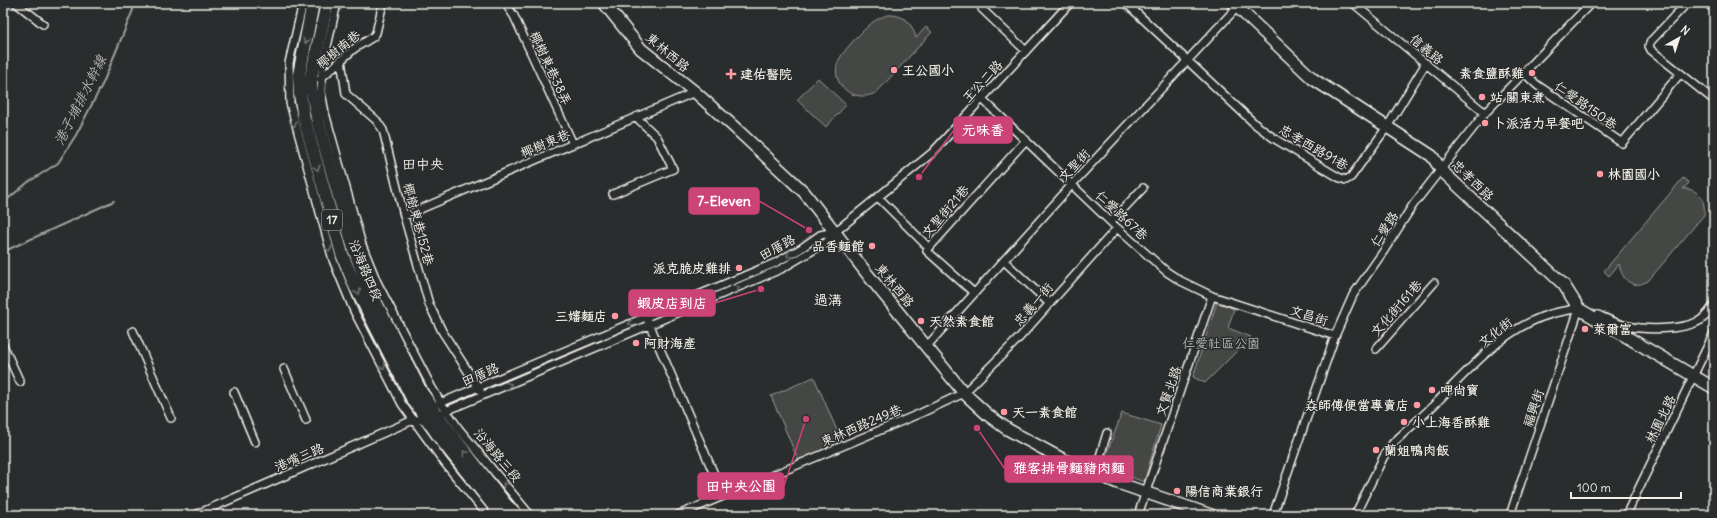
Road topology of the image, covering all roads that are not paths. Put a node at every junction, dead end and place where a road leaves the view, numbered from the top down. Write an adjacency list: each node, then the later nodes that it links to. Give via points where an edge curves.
1 (16, 3): 18 (street)
2 (303, 3): 32 (street, 沿海路四段, via 289,63)
3 (313, 3): 29 (main road, 沿海路四段 / 17, one-way to 29, via 299,75)
4 (327, 3): 26 (main road, 沿海路四段 / 17)
5 (337, 3): 25 (street, 沿海路四段)
6 (383, 3): 20 (street, 椰樹南巷, via 376,33)
7 (505, 3): 37 (street, 椰樹東巷38弄, via 514,16)
8 (604, 3): 27 (street, 東林西路, via 641,50)
9 (1070, 3): 19 (street, 王公二路)
10 (1126, 3): 21 (street)
11 (1353, 3): 22 (street, 信義路)
12 (1591, 3): 23 (street, 仁愛路)
13 (1686, 3): 24 (street, via 1649,46 1650,50)
14 (1706, 3): 17 (street)
15 (1237, 4): 21 (street, 文聖街); 35 (street, 忠孝西路, via 1313,79)
16 (982, 9): 19 (street)
17 (1714, 9)
18 (43, 24)
19 (1026, 51): 30 (street, 王公二路)
20 (341, 60): 25 (street, 椰樹南巷); 43 (street, 椰樹東巷152巷, via 346,94 376,120 383,130)
21 (1188, 60): 35 (street, 忠孝西路91巷, via 1255,124 1275,139 1346,180 1351,177); 39 (street, 文聖街)
22 (1426, 63): 33 (street, 信義路); 35 (street)
23 (1524, 72): 24 (street, 仁愛路150巷, via 1537,85 1622,143); 33 (street, 仁愛路)
24 (1680, 74): 31 (street)
25 (322, 78): 26 (street, 椰樹南巷); 72 (street, 沿海路四段, via 321,92 325,113 362,245 377,282 432,388)
26 (311, 87): 29 (street, 椰樹南巷); 72 (main road, 沿海路四段 / 17, via 318,123 354,249 367,285 421,392)
27 (695, 92): 34 (street, 椰樹東巷); 46 (street, 東林西路, via 775,163 804,192)
28 (976, 93): 30 (street, 仁愛路67巷)
29 (300, 94): 32 (street, 椰樹南巷); 72 (main road, 沿海路四段 / 17, one-way to 72, via 304,118 342,254 355,286 412,398)
30 (982, 99): 36 (street, 仁愛路67巷); 42 (street, 王公二路, via 932,153)
31 (1714, 100)
32 (290, 103): 75 (street, 沿海路四段, one-way to 75, via 324,232 342,285 402,404)
33 (1485, 113): 38 (street, 仁愛路)
34 (636, 117): 37 (street, 椰樹東巷); 41 (street, via 657,138 673,169)
35 (1387, 127): 38 (street, 忠孝西路, via 1432,156)
36 (1026, 140): 39 (street, 仁愛路67巷); 47 (street, 文聖街21巷)
37 (573, 144): 43 (street, 椰樹東巷)
38 (1442, 171): 54 (street, 忠孝西路, via 1564,285); 60 (street, 仁愛路, via 1413,206 1353,295)
39 (1072, 185): 44 (street, 仁愛路67巷); 48 (street, 文聖街)
40 (1143, 188): 44 (street)
41 (613, 194)
42 (879, 198): 46 (street, 王公二路); 47 (street)
43 (404, 216): 67 (street, 椰樹東巷152巷, via 429,304 442,331)
44 (1111, 222): 45 (street, 仁愛路67巷)
45 (1117, 228): 51 (street, 仁愛路67巷, via 1167,272 1181,282); 52 (street, 忠義一街)
46 (836, 232): 55 (street, 田厝路, one-way to 55, via 820,235 779,261); 57 (street, 田厝路, one-way to 46, via 781,269 827,242); 62 (street, 東林西路)
47 (928, 248): 50 (street, 文聖街21巷, via 927,251)
48 (1004, 261): 50 (street, 文聖街); 52 (street)
49 (1434, 283): 63 (street, 文化街161巷)
50 (974, 294): 62 (street, 文聖街)
51 (1212, 296): 56 (street, 仁愛路67巷); 79 (street, 文賢北路)
52 (1049, 303): 70 (street, 忠義一街, via 1019,338)
53 (1714, 305): 54 (street, 文化街, via 1708,314 1697,322 1682,327 1659,328 1627,326)
54 (1578, 309): 65 (street, 忠孝西路); 90 (street, 文化街, via 1541,316 1521,326 1476,363 1393,443); 91 (street, 福興街)
55 (647, 317): 57 (street); 67 (street, 田厝路, one-way to 67)
56 (1275, 317): 60 (street, 文昌街)
57 (650, 325): 71 (street, 田厝路, one-way to 57); 80 (street)
58 (133, 331): 73 (street)
59 (1714, 333): 65 (street, 林園北路)
60 (1335, 336): 89 (street, 仁愛路)
61 (3, 345): 66 (street)
62 (927, 346): 70 (street, 東林西路)
63 (1376, 349)
64 (284, 369): 74 (street)
65 (1694, 377): 68 (street, 忠孝西路); 92 (street, 林園北路)
66 (20, 382)
67 (478, 387): 71 (street, 椰樹東巷152巷); 72 (street, 田厝路)
68 (1714, 388)
69 (234, 392): 77 (street)
70 (964, 393): 78 (street, 東林西路, via 1007,429 1064,460); 80 (street, 東林西路249巷)
71 (484, 395): 72 (street, 田厝路)
72 (434, 411): 75 (street, 田厝路); 83 (main road, 17, via 443,442); 84 (main road, 沿海路三段 / 17, one-way to 72, via 506,505); 85 (street, 沿海路三段, one-way to 72, via 459,429)
73 (171, 418)
74 (306, 420)
75 (413, 420): 81 (street, 港嘴三路); 82 (street)
76 (1107, 433): 78 (street)
77 (255, 442)
78 (1095, 473): 79 (street, 東林西路)
79 (1146, 494): 87 (street, 文賢北路); 88 (street, 東林西路)
80 (723, 495): 86 (street, 東林西路249巷)
81 (195, 515)
82 (488, 515)
83 (501, 515)
84 (517, 515)
85 (530, 515)
86 (678, 515)
87 (1138, 515)
88 (1211, 515)
89 (1274, 515)
90 (1354, 515)
91 (1510, 515)
92 (1626, 515)

